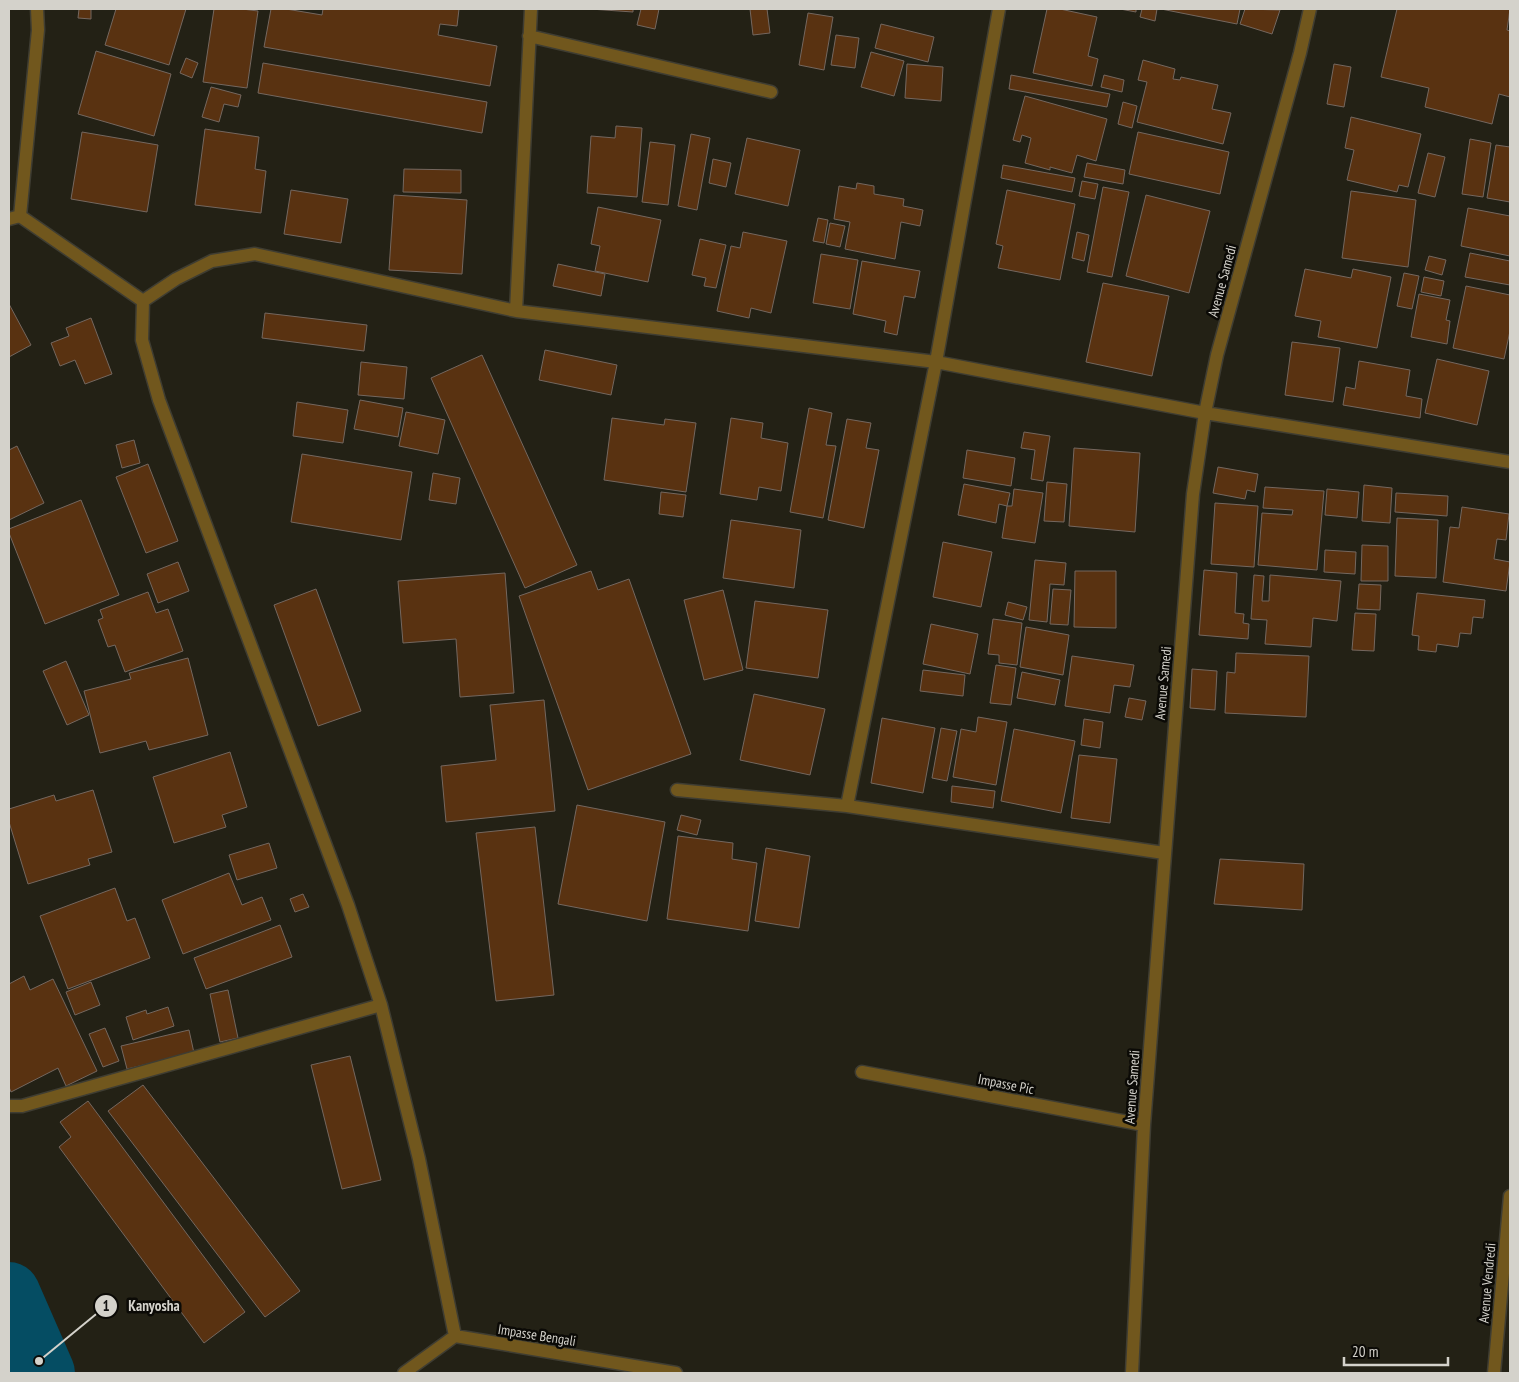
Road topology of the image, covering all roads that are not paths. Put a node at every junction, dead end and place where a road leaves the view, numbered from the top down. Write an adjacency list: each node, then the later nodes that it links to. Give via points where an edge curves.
1 (37, 9): 7 (street, via 38,30)
2 (531, 9): 5 (street)
3 (999, 9): 10 (street)
4 (1310, 9): 11 (street, Avenue Samedi, via 1217,355)
5 (529, 36): 6 (street); 9 (street)
6 (771, 92)
7 (14, 217): 8 (street)
8 (143, 301): 9 (street, via 212,261 254,254); 16 (street, via 142,340 159,400 348,905)
9 (516, 311): 10 (street)
10 (936, 362): 11 (street); 14 (street)
11 (1205, 413): 12 (street); 15 (street, Avenue Samedi, via 1193,494)
12 (1510, 462)
13 (677, 790): 14 (street)
14 (847, 806): 15 (street)
15 (1164, 853): 19 (street, Avenue Samedi)
16 (380, 1005): 18 (street, via 22,1106); 21 (street, via 419,1159)
17 (862, 1072): 19 (street, Impasse Pic)
18 (9, 1106)
19 (1144, 1125): 24 (street, Avenue Samedi)
20 (1510, 1196): 25 (street, Avenue Vendredi)
21 (455, 1336): 22 (street); 23 (street, Impasse Bengali)
22 (404, 1373)
23 (676, 1373)
24 (1132, 1373)
25 (1494, 1373)

